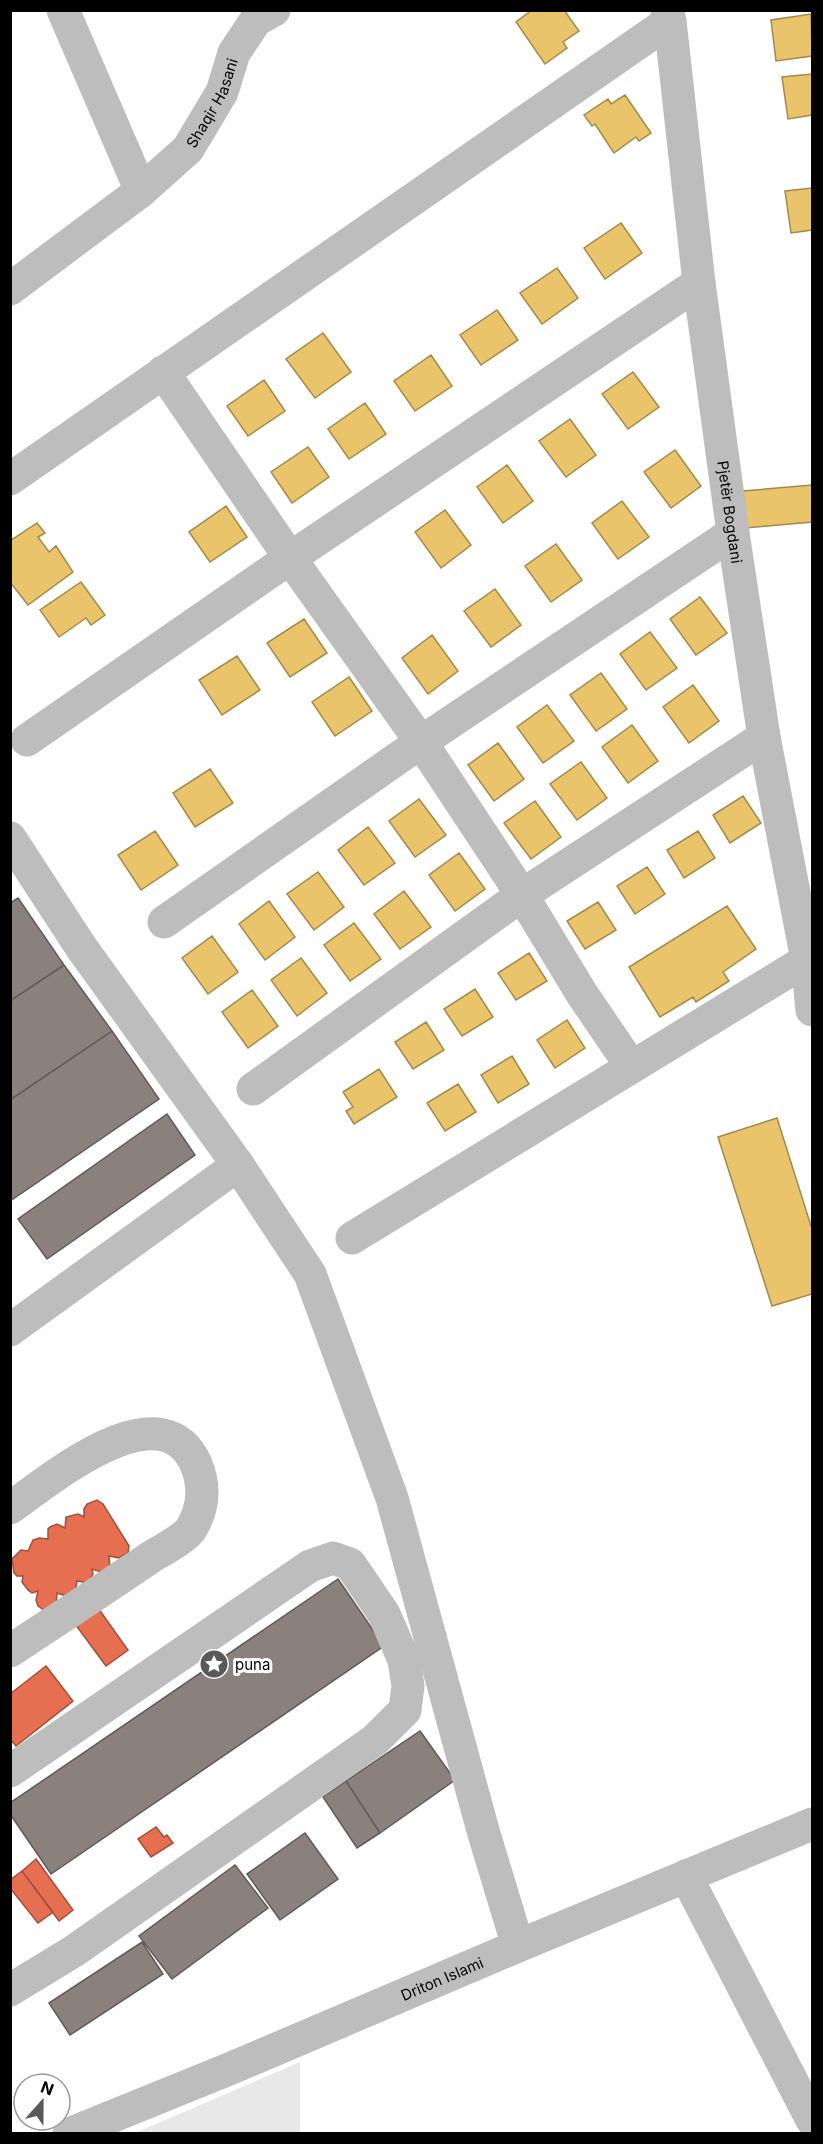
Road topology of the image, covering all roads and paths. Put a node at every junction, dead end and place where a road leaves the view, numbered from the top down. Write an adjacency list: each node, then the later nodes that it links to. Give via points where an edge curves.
1 (63, 10): 4 (street)
2 (274, 10): 4 (street, Shaqir Hasani, via 255,20 234,53 222,92 188,149)
3 (669, 16): 5 (street, Pjetër Bogdani); 7 (street)
4 (141, 191): 6 (street, Shaqir Hasani)
5 (699, 283): 9 (street, Pjetër Bogdani); 10 (street)
6 (10, 289)
7 (163, 372): 8 (street); 10 (street)
8 (10, 479)
9 (733, 534): 11 (street, Pjetër Bogdani); 13 (street)
10 (290, 558): 12 (street); 13 (street)
11 (764, 737): 15 (street); 17 (street, Pjetër Bogdani)
12 (27, 740)
13 (421, 742): 15 (street); 16 (street)
14 (10, 838): 21 (street, via 81,947)
15 (522, 895): 19 (street); 20 (street)
16 (164, 922)
17 (807, 960): 18 (street, Pjetër Bogdani); 19 (street)
18 (813, 1010)
19 (631, 1066): 22 (street)
20 (253, 1089)
21 (238, 1165): 23 (street); 29 (street, via 310,1274 392,1498)
22 (352, 1238)
23 (10, 1330)
24 (10, 1508): 25 (street, via 81,1458 130,1436 149,1433 173,1438 192,1455 201,1477 203,1495 190,1531)
25 (10, 1651)
26 (10, 1771): 30 (street, via 310,1566 333,1558 350,1564 366,1585 404,1660 408,1686 405,1710 375,1740 74,1951)
27 (811, 1827): 28 (street, Driton Islami)
28 (686, 1876): 29 (street, Driton Islami); 31 (street)
29 (518, 1946): 32 (street, Driton Islami)
30 (10, 1990)
31 (813, 2120)
32 (69, 2133)

